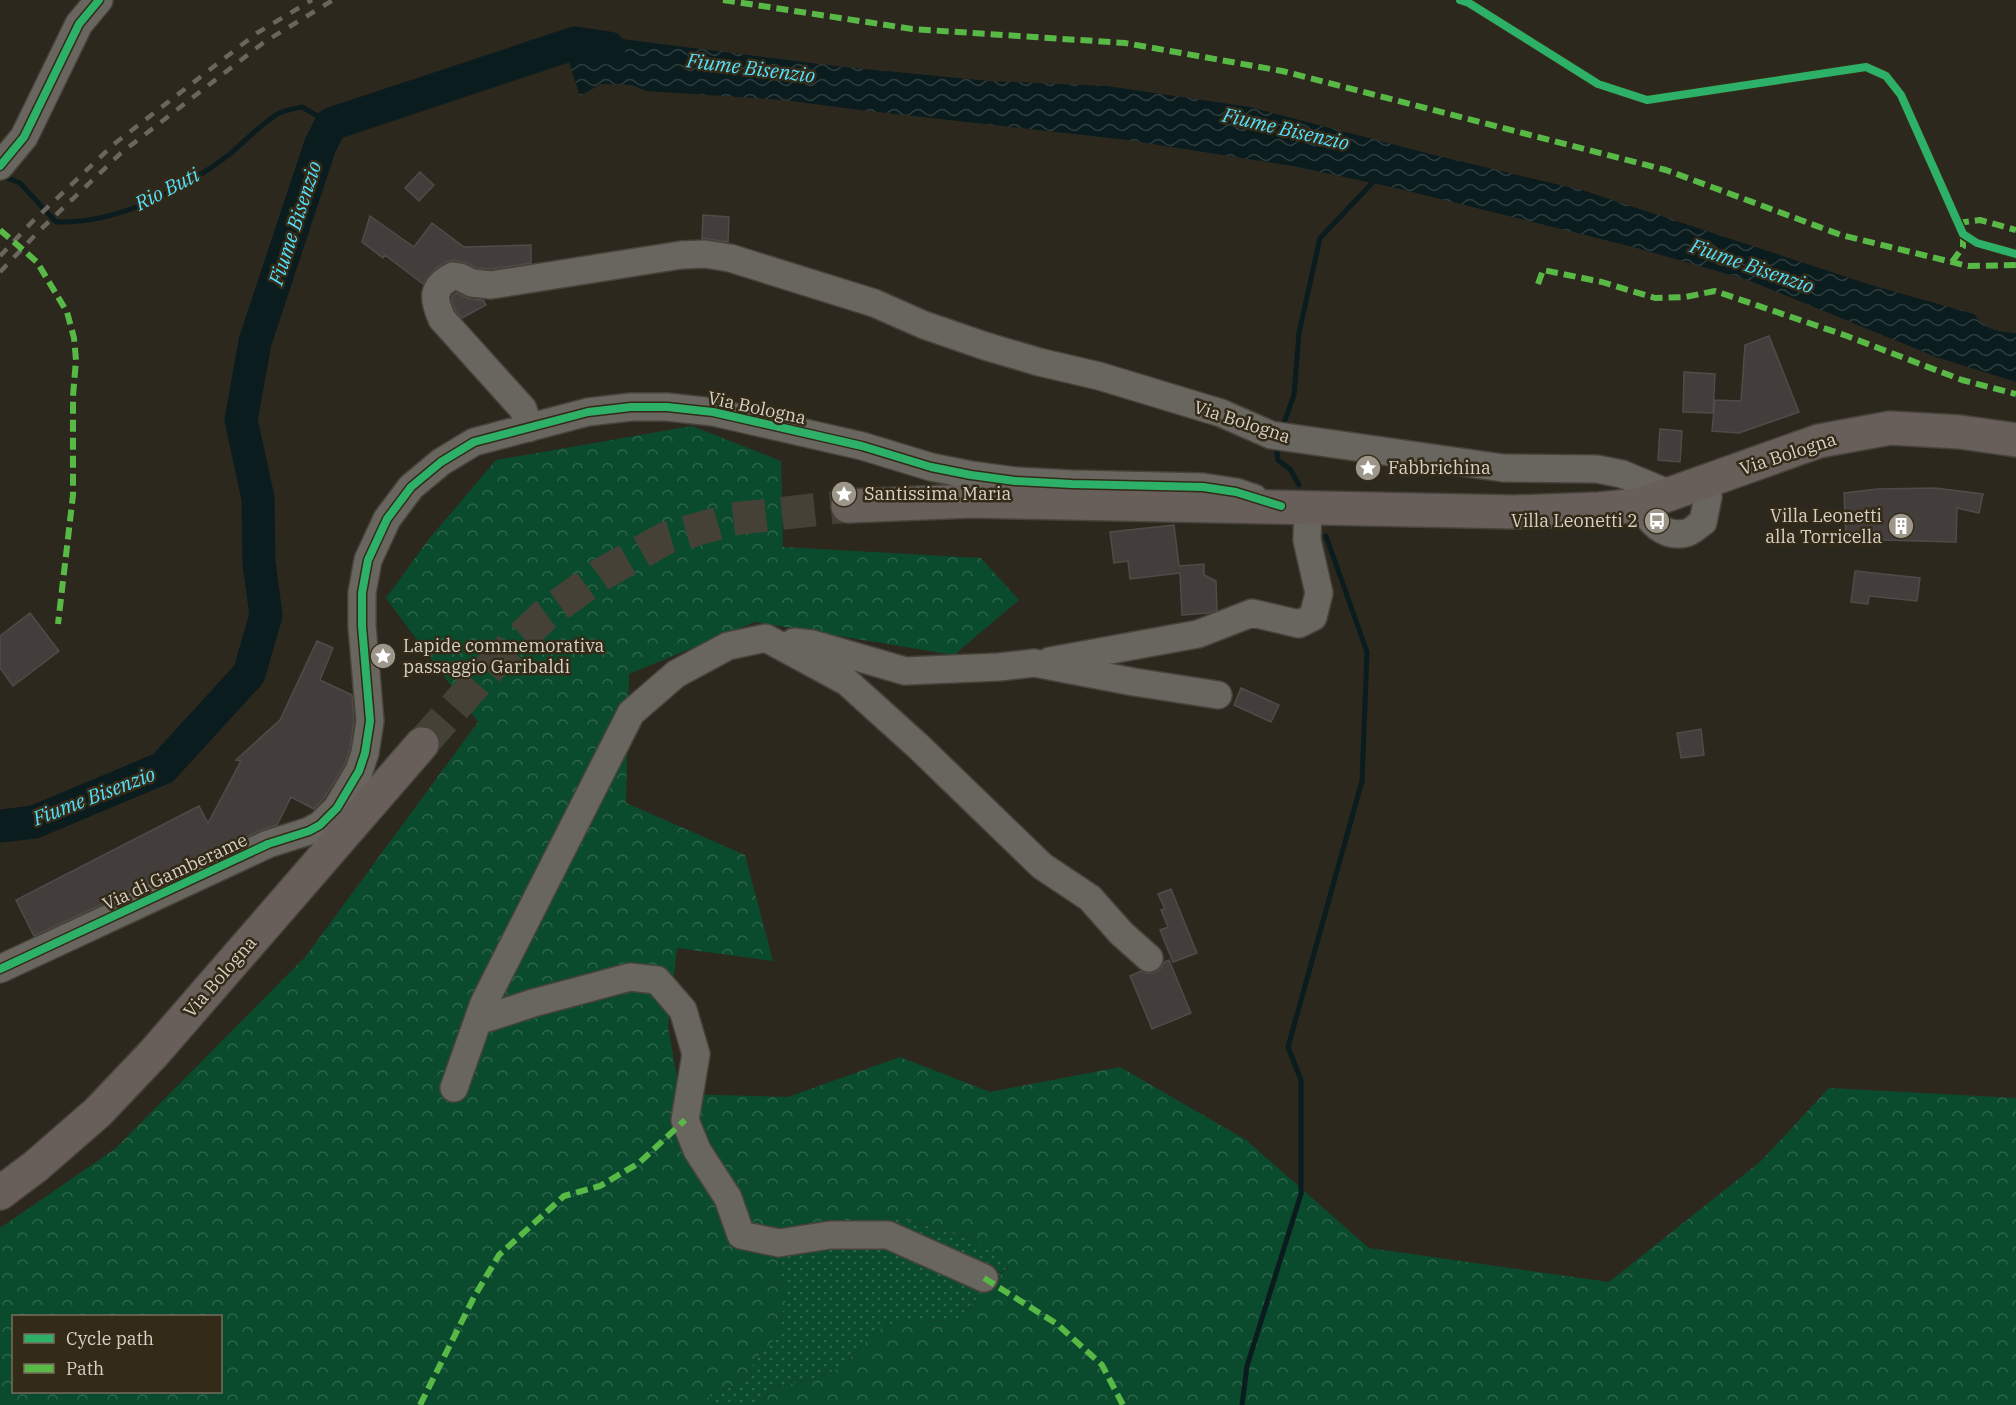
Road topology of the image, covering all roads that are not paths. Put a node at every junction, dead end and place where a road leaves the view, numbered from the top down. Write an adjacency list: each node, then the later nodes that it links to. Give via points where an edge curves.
1 (99, 0): 2 (street, via 79,24 24,137)
2 (3, 164)
3 (529, 428): 6 (street, Via Bologna, via 523,409 448,328 436,305 440,284 453,276 492,285 705,254 810,281 975,343 1221,413 1271,435 1503,468 1597,469 1622,474); 9 (street, Via Bologna, via 588,412 668,407 713,412 971,476 1072,484 1203,487); 14 (street, Via Bologna, via 474,442 441,462 411,488 387,519 368,560 362,593 370,721 365,753)
4 (2016, 440): 5 (main road, Via Bologna, via 1890,428 1819,441)
5 (1707, 481): 6 (main road, Via Bologna); 7 (street, via 1703,522 1687,533 1669,532 1652,524)
6 (1670, 494): 7 (main road, Via Bologna)
7 (1638, 505): 9 (main road, Via Bologna, via 1515,512)
8 (848, 506): 9 (main road, Via Bologna, via 972,501)
9 (1294, 506): 11 (street, via 1307,540 1319,593 1313,617 1299,624 1252,613 1198,634)
10 (766, 638): 11 (street, via 812,644 905,671); 15 (street, via 847,682 1041,866 1090,898 1120,933); 17 (street, via 728,646 676,674 631,713)
11 (1035, 663): 12 (street)
12 (1218, 695)
13 (422, 744): 19 (main road, Via Bologna, via 146,1062 99,1112)
14 (350, 788): 16 (street, Via di Gamberame, via 330,817 315,828 268,844)
15 (1149, 958)
16 (0, 969)
17 (478, 1021): 18 (street); 20 (street, via 630,977 657,980 683,1010 696,1054 685,1120 697,1150 728,1198 741,1235 778,1243 830,1235 888,1235)
18 (454, 1088)
19 (0, 1193)
20 (984, 1278)

